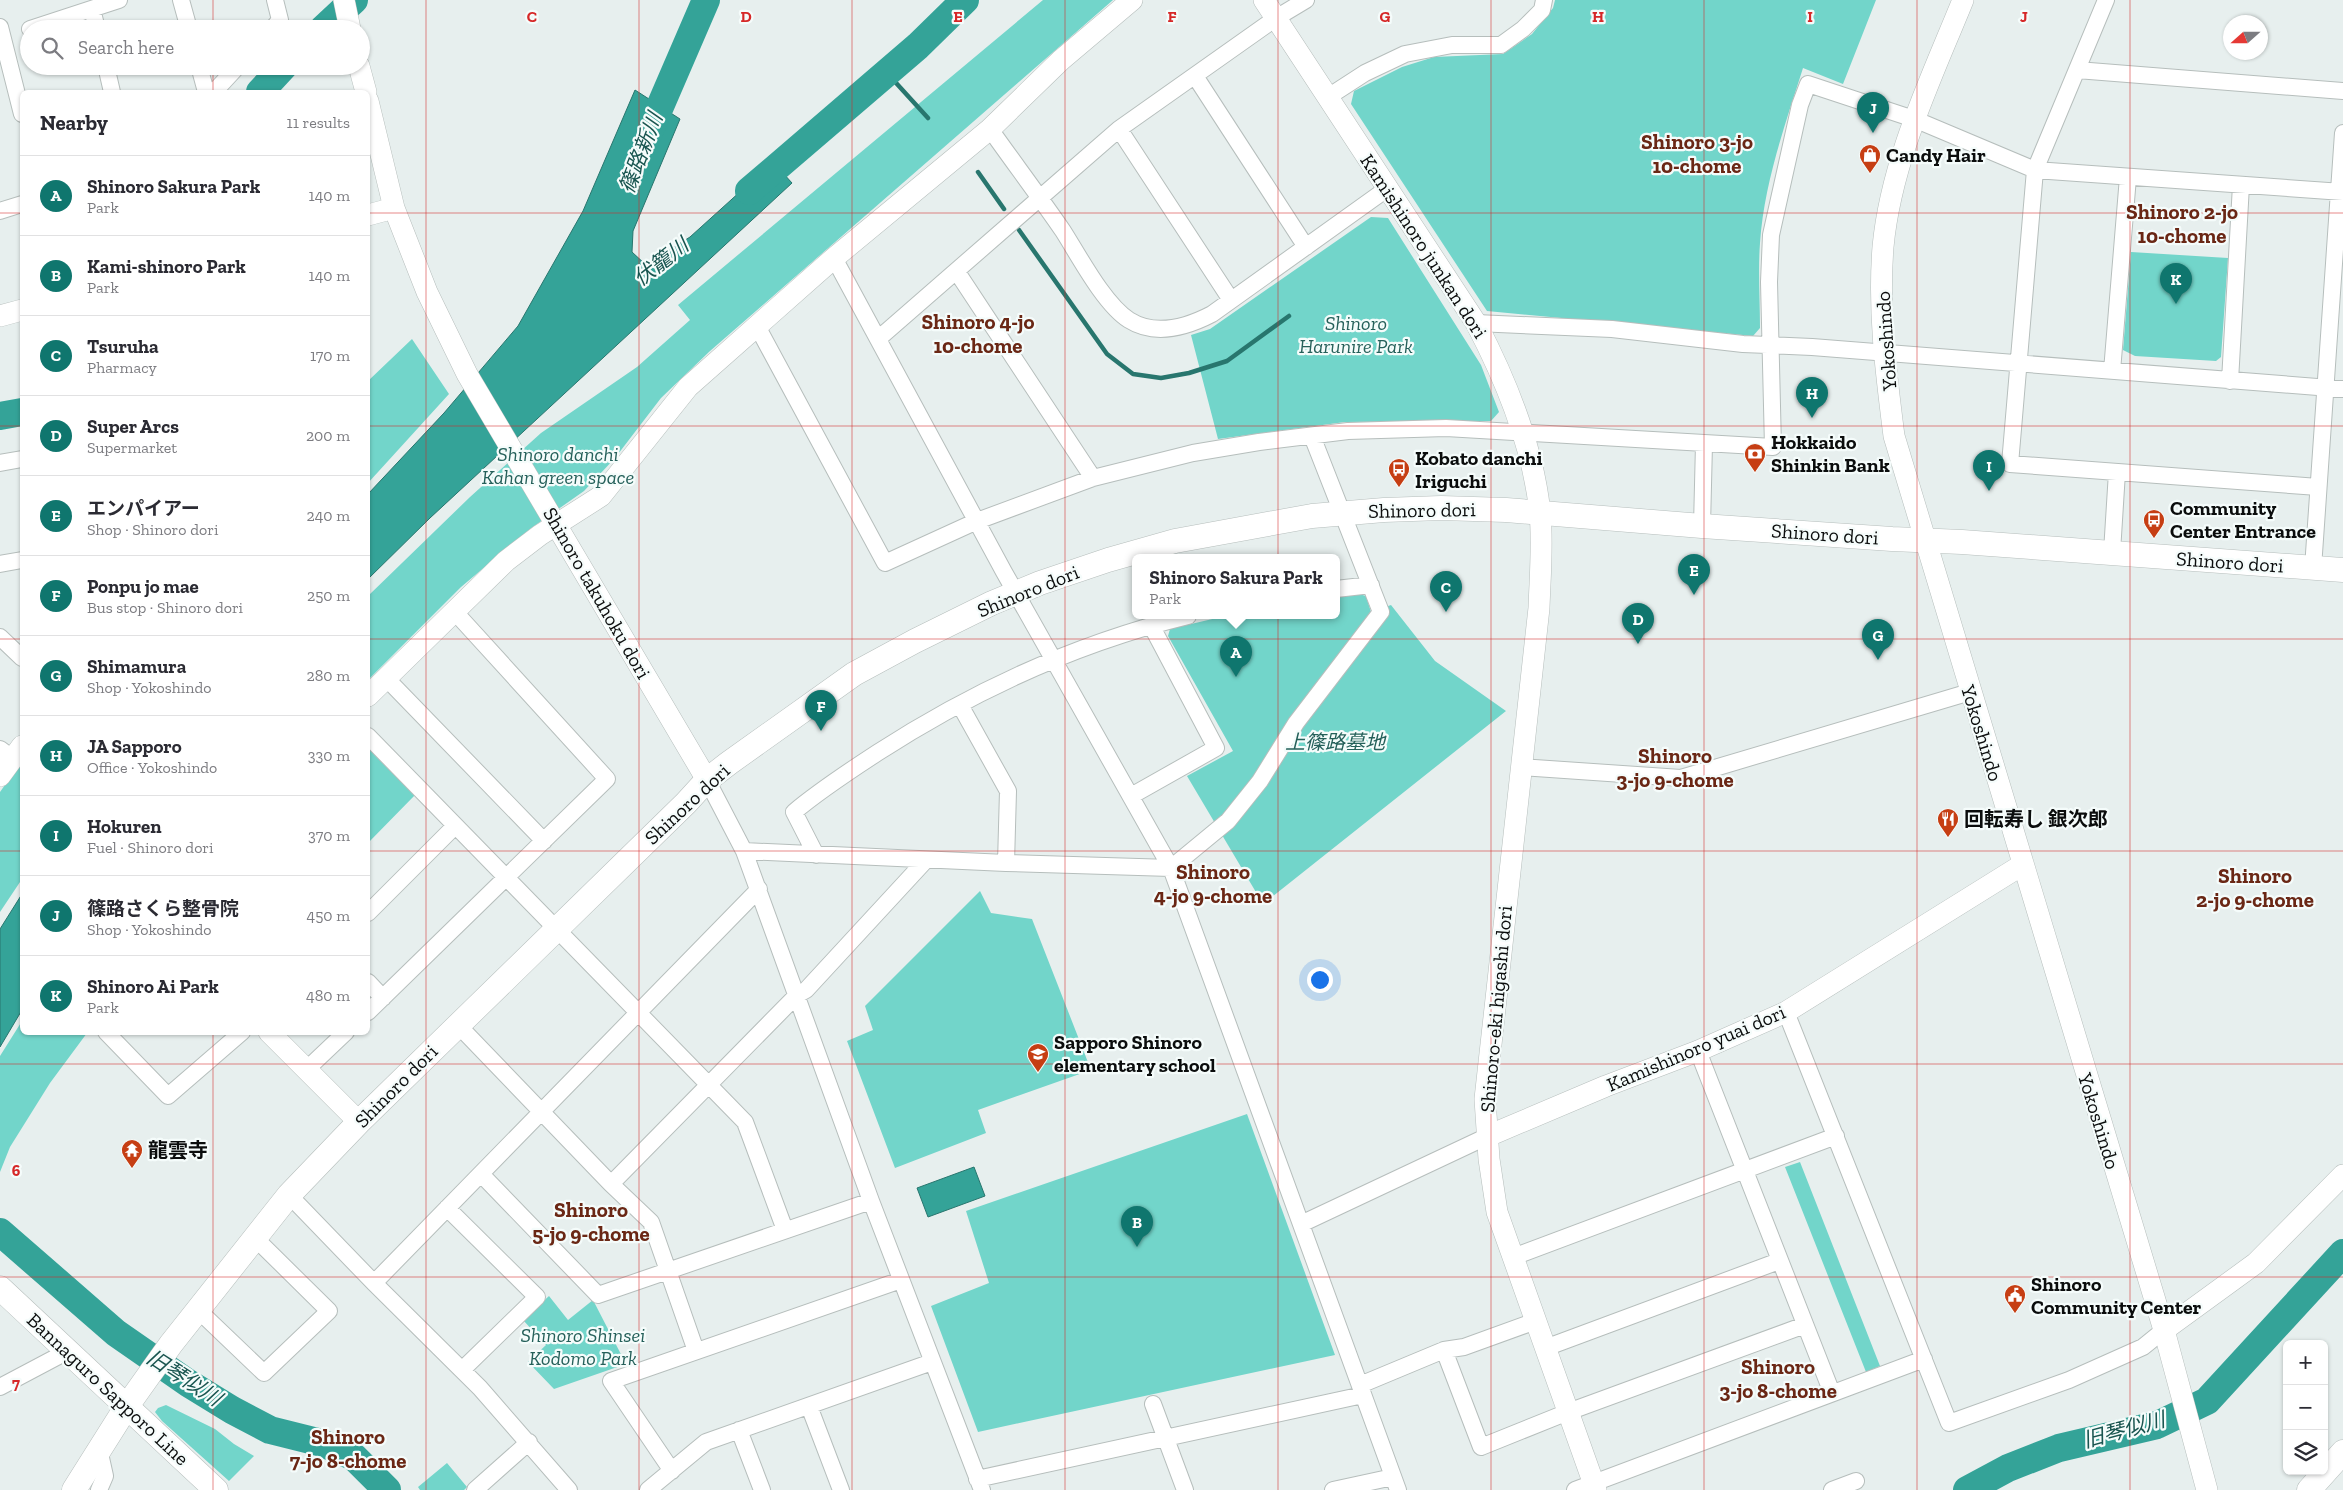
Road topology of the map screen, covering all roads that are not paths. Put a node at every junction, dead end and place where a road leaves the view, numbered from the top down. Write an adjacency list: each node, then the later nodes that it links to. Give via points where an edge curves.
1 (119, 0): 11 (street)
2 (181, 0): 15 (street)
3 (275, 0): 16 (street)
4 (344, 0): 17 (street)
5 (1132, 0): 35 (street, via 1060,60)
6 (1264, 0): 12 (street, Kamishinoro junkan dori)
7 (1306, 0): 12 (street)
8 (1544, 0): 31 (street, via 1542,10 1501,45 1452,45 1405,54 1365,73)
9 (1964, 0): 34 (street, Yokoshindo)
10 (2106, 0): 20 (street)
11 (92, 9): 13 (street); 14 (street)
12 (1276, 18): 25 (street); 31 (street, Kamishinoro junkan dori)
13 (57, 20)
14 (95, 20)
15 (187, 20)
16 (280, 20)
17 (348, 20)
18 (20, 31): 19 (street)
19 (1, 34): 32 (street)
20 (2077, 70): 30 (street); 38 (street)
21 (108, 75): 26 (street)
22 (201, 75): 27 (street)
23 (230, 75): 28 (street)
24 (361, 75): 29 (street)
25 (1195, 76): 36 (street); 48 (street)
26 (112, 90)
27 (205, 90)
28 (216, 90)
29 (365, 90)
30 (2343, 90)
31 (1328, 97): 41 (street, Kamishinoro junkan dori)
32 (20, 106)
33 (370, 118): 45 (street, Shinoro takuhoku dori)
34 (1914, 119): 38 (street); 57 (street, via 1808,84 1800,104 1771,235); 58 (street, Yokoshindo, via 1894,190 1883,246 1881,300)
35 (990, 129): 43 (street); 49 (street)
36 (1120, 130): 43 (street); 51 (street)
37 (2343, 133): 42 (street)
38 (2035, 170): 39 (street); 59 (street)
39 (2128, 177): 40 (street); 60 (street)
40 (2242, 185): 42 (street); 61 (street)
41 (1388, 188): 48 (street); 54 (street, Kamishinoro junkan dori)
42 (2341, 192): 62 (street)
43 (1041, 198): 50 (street); 51 (street, via 1110,302 1129,320 1171,329 1191,325)
44 (20, 205): 46 (street)
45 (394, 208): 47 (street); 75 (street, Shinoro takuhoku dori, via 427,292 467,374)
46 (0, 210)
47 (370, 214)
48 (1306, 247): 51 (street)
49 (834, 258): 55 (street); 56 (street)
50 (957, 272): 56 (street); 70 (street)
51 (1231, 300)
52 (20, 311): 53 (street)
53 (0, 316)
54 (1476, 323): 57 (street, via 1612,329); 64 (street, Kamishinoro junkan dori, via 1498,366)
55 (757, 326): 74 (street, via 885,563); 75 (street, via 688,387 601,496)
56 (878, 339): 74 (street)
57 (1771, 345): 58 (street); 66 (street, via 1773,448)
58 (1884, 353): 59 (street); 77 (street, Yokoshindo, via 1894,436)
59 (2017, 364): 60 (street); 69 (street, via 2010,464)
60 (2112, 371): 61 (street)
61 (2230, 380): 62 (street)
62 (2324, 388): 63 (street); 71 (street)
63 (2343, 389)
64 (1523, 434): 65 (street, via 1446,428 1348,431); 66 (street); 72 (street, Kamishinoro junkan dori)
65 (1312, 436): 70 (street, via 1193,454); 73 (street)
66 (1704, 444): 76 (street)
67 (20, 459): 68 (street)
68 (0, 463)
69 (2117, 472): 71 (street); 78 (street)
70 (1093, 478): 74 (street)
71 (2318, 487): 81 (street)
72 (1540, 512): 73 (main road, Shinoro dori, via 1441,508); 76 (main road, Shinoro dori); 98 (street, Shinoro-eki higashi dori, via 1539,608)
73 (1344, 513): 83 (street); 85 (main road, Shinoro dori, via 1174,541)
74 (977, 521): 85 (street)
75 (557, 524): 86 (street, via 506,561); 100 (street, Shinoro takuhoku dori)
76 (1702, 526): 77 (main road, Shinoro dori)
77 (1926, 540): 78 (main road, Shinoro dori); 93 (street, Yokoshindo)
78 (2112, 552): 81 (main road, Shinoro dori)
79 (20, 560): 80 (street)
80 (0, 564)
81 (2313, 568): 82 (main road, Shinoro dori)
82 (2343, 570)
83 (1371, 585): 84 (street); 109 (street, via 1381,612 1228,821)
84 (1340, 589)
85 (1017, 592): 91 (street); 100 (main road, Shinoro dori, via 854,674)
86 (454, 611): 92 (street); 103 (street, via 607,779)
87 (1176, 619): 88 (street)
88 (1151, 625): 91 (street); 101 (street, via 1216,748)
89 (0, 637): 90 (street)
90 (20, 656)
91 (1054, 658): 95 (street); 101 (street)
92 (386, 678): 94 (street); 103 (street)
93 (1970, 692): 98 (street, via 1681,778); 108 (street, Yokoshindo)
94 (370, 694)
95 (960, 705): 105 (street, via 924,723 820,790 794,812); 107 (street, via 1008,791)
96 (370, 738): 102 (street)
97 (12, 751): 99 (street)
98 (1520, 767): 130 (street, Shinoro-eki higashi dori, via 1485,1100)
99 (0, 776)
100 (707, 780): 104 (street); 113 (main road, Shinoro dori)
101 (1131, 796): 109 (street)
102 (455, 826): 110 (street); 112 (street)
103 (544, 841): 110 (street)
104 (744, 851): 105 (street); 111 (street)
105 (816, 855): 106 (street)
106 (926, 860): 107 (street); 115 (street, via 806,990)
107 (1006, 863): 109 (street)
108 (2022, 865): 119 (street, Kamishinoro yuai dori); 151 (street, Yokoshindo)
109 (1171, 868): 139 (street)
110 (506, 878): 113 (street); 116 (street)
111 (759, 889): 115 (street); 118 (street)
112 (370, 911)
113 (557, 929): 118 (street); 120 (main road, Shinoro dori)
114 (370, 984): 116 (street)
115 (797, 995): 127 (street); 137 (street)
116 (383, 998): 117 (street)
117 (370, 1010)
118 (638, 1012): 127 (street); 128 (street)
119 (1786, 1012): 125 (street, Kamishinoro yuai dori); 131 (street)
120 (458, 1025): 128 (street); 129 (main road, Shinoro dori)
121 (109, 1035): 122 (street, via 168,1096)
122 (239, 1035)
123 (272, 1035): 126 (street)
124 (343, 1035): 126 (street)
125 (1698, 1052): 130 (street, Kamishinoro yuai dori, via 1606,1086); 132 (street)
126 (308, 1069): 129 (street)
127 (709, 1086): 135 (street); 140 (street, via 745,1122)
128 (541, 1110): 133 (street); 135 (street)
129 (359, 1122): 136 (main road, Shinoro dori)
130 (1488, 1136): 139 (street); 142 (street, Shinoro-eki higashi dori, via 1497,1212)
131 (1836, 1136): 132 (street); 156 (street)
132 (1744, 1170): 142 (street); 143 (street)
133 (481, 1174): 138 (street); 144 (street, via 598,1294)
134 (2343, 1175): 151 (street, via 2256,1264)
135 (611, 1184): 144 (street, via 651,1222)
136 (289, 1195): 141 (main road, Shinoro dori); 146 (street)
137 (871, 1201): 140 (street); 145 (street)
138 (448, 1208): 146 (street); 158 (street, via 537,1297)
139 (1301, 1224): 160 (street)
140 (785, 1230): 144 (street)
141 (255, 1238): 148 (main road, Shinoro dori); 148 (street, via 329,1311 264,1374)
142 (1513, 1257): 149 (street, Shinoro-eki higashi dori)
143 (1778, 1260): 150 (street); 152 (street)
144 (668, 1270): 155 (street)
145 (901, 1280): 155 (street); 157 (street)
146 (374, 1283): 158 (street)
147 (0, 1288): 154 (main road, Bannaguro Sapporo Line)
148 (197, 1310): 163 (main road, Shinoro dori)
149 (1536, 1322): 152 (street, Shinoro-eki higashi dori); 153 (street, via 1464,1347)
150 (1805, 1325): 161 (street); 165 (street)
151 (2164, 1330): 156 (street, via 2143,1346 2069,1380 1949,1423); 187 (street, Yokoshindo)
152 (1545, 1348): 165 (street, Shinoro-eki higashi dori)
153 (1444, 1350): 160 (street); 165 (street, via 1481,1447)
154 (68, 1351): 159 (street); 163 (main road, Bannaguro Sapporo Line)
155 (696, 1351): 171 (street, via 611,1381)
156 (1924, 1359): 161 (street)
157 (932, 1362): 164 (street); 174 (street)
158 (462, 1370): 168 (street)
159 (0, 1387)
160 (1361, 1390): 167 (street); 173 (street)
161 (1832, 1393): 175 (street)
162 (1153, 1404): 167 (street)
163 (127, 1406): 169 (main road, Shinoro dori); 178 (main road, Bannaguro Sapporo Line)
164 (809, 1406): 166 (street); 183 (street)
165 (1568, 1412): 175 (street, Shinoro-eki higashi dori)
166 (740, 1430): 171 (street, via 706,1442); 182 (street)
167 (1166, 1438): 174 (street); 184 (street)
168 (529, 1442): 179 (street); 180 (street)
169 (99, 1449): 176 (main road, Shinoro dori); 177 (street, via 105,1476)
170 (2343, 1452): 188 (main road)
171 (672, 1471): 181 (street)
172 (1856, 1481): 186 (street)
173 (1396, 1483): 185 (street)
174 (979, 1484)
175 (1588, 1488)
176 (74, 1490)
177 (99, 1490)
178 (216, 1490)
179 (475, 1490)
180 (569, 1490)
181 (648, 1490)
182 (762, 1490)
183 (841, 1490)
184 (1185, 1490)
185 (1333, 1490)
186 (1832, 1490)
187 (2207, 1490)
188 (2309, 1490)

